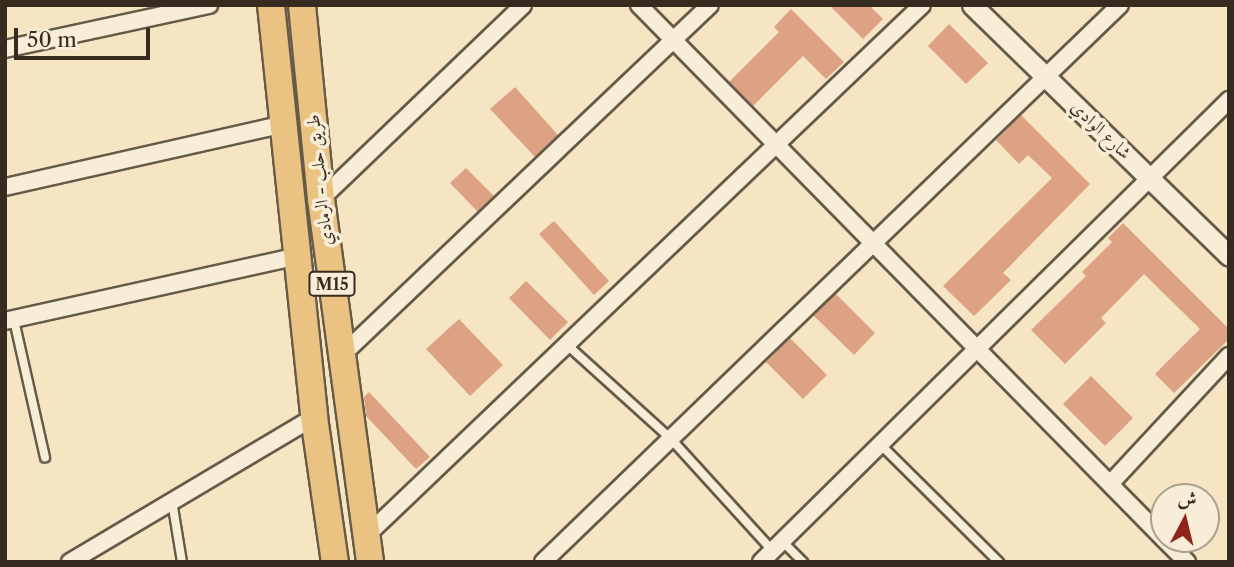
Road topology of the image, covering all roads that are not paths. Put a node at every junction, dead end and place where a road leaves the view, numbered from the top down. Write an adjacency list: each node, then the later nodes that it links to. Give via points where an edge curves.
1 (209, 5): 11 (street)
2 (271, 5): 14 (highway, طريق حلب - الرمادي / M15)
3 (523, 5): 18 (street)
4 (639, 5): 10 (street)
5 (710, 5): 10 (street)
6 (922, 5): 15 (street)
7 (972, 5): 12 (street, شارع الوادي)
8 (1120, 5): 12 (street)
9 (307, 9): 18 (highway, طريق حلب - الرمادي / M15)
10 (673, 40): 15 (street); 25 (street)
11 (5, 49)
12 (1046, 76): 16 (street, شارع الوادي); 19 (street)
13 (1229, 100): 16 (street)
14 (285, 124): 17 (street); 20 (highway, طريق حلب - الرمادي / M15)
15 (776, 145): 19 (street); 23 (street)
16 (1150, 178): 21 (street, شارع الوادي); 24 (street)
17 (5, 187)
18 (321, 199): 25 (highway, طريق حلب - الرمادي / M15)
19 (873, 243): 24 (street); 28 (street)
20 (298, 256): 22 (street); 27 (highway, طريق حلب - الرمادي / M15)
21 (1229, 256)
22 (10, 321): 30 (lane)
23 (566, 344): 28 (lane); 34 (street)
24 (977, 348): 29 (street); 31 (street)
25 (341, 356): 34 (highway, طريق حلب - الرمادي / M15)
26 (1229, 356): 31 (street)
27 (314, 417): 32 (street); 38 (highway, طريق حلب - الرمادي / M15)
28 (670, 439): 35 (lane); 39 (street)
29 (880, 444): 35 (street); 41 (lane)
30 (45, 458)
31 (1110, 484): 33 (street)
32 (172, 501): 36 (street); 37 (lane)
33 (1150, 525)
34 (367, 550)
35 (772, 551): 40 (lane)
36 (69, 562)
37 (182, 562)
38 (335, 562)
39 (542, 562)
40 (803, 562)
41 (999, 562)

